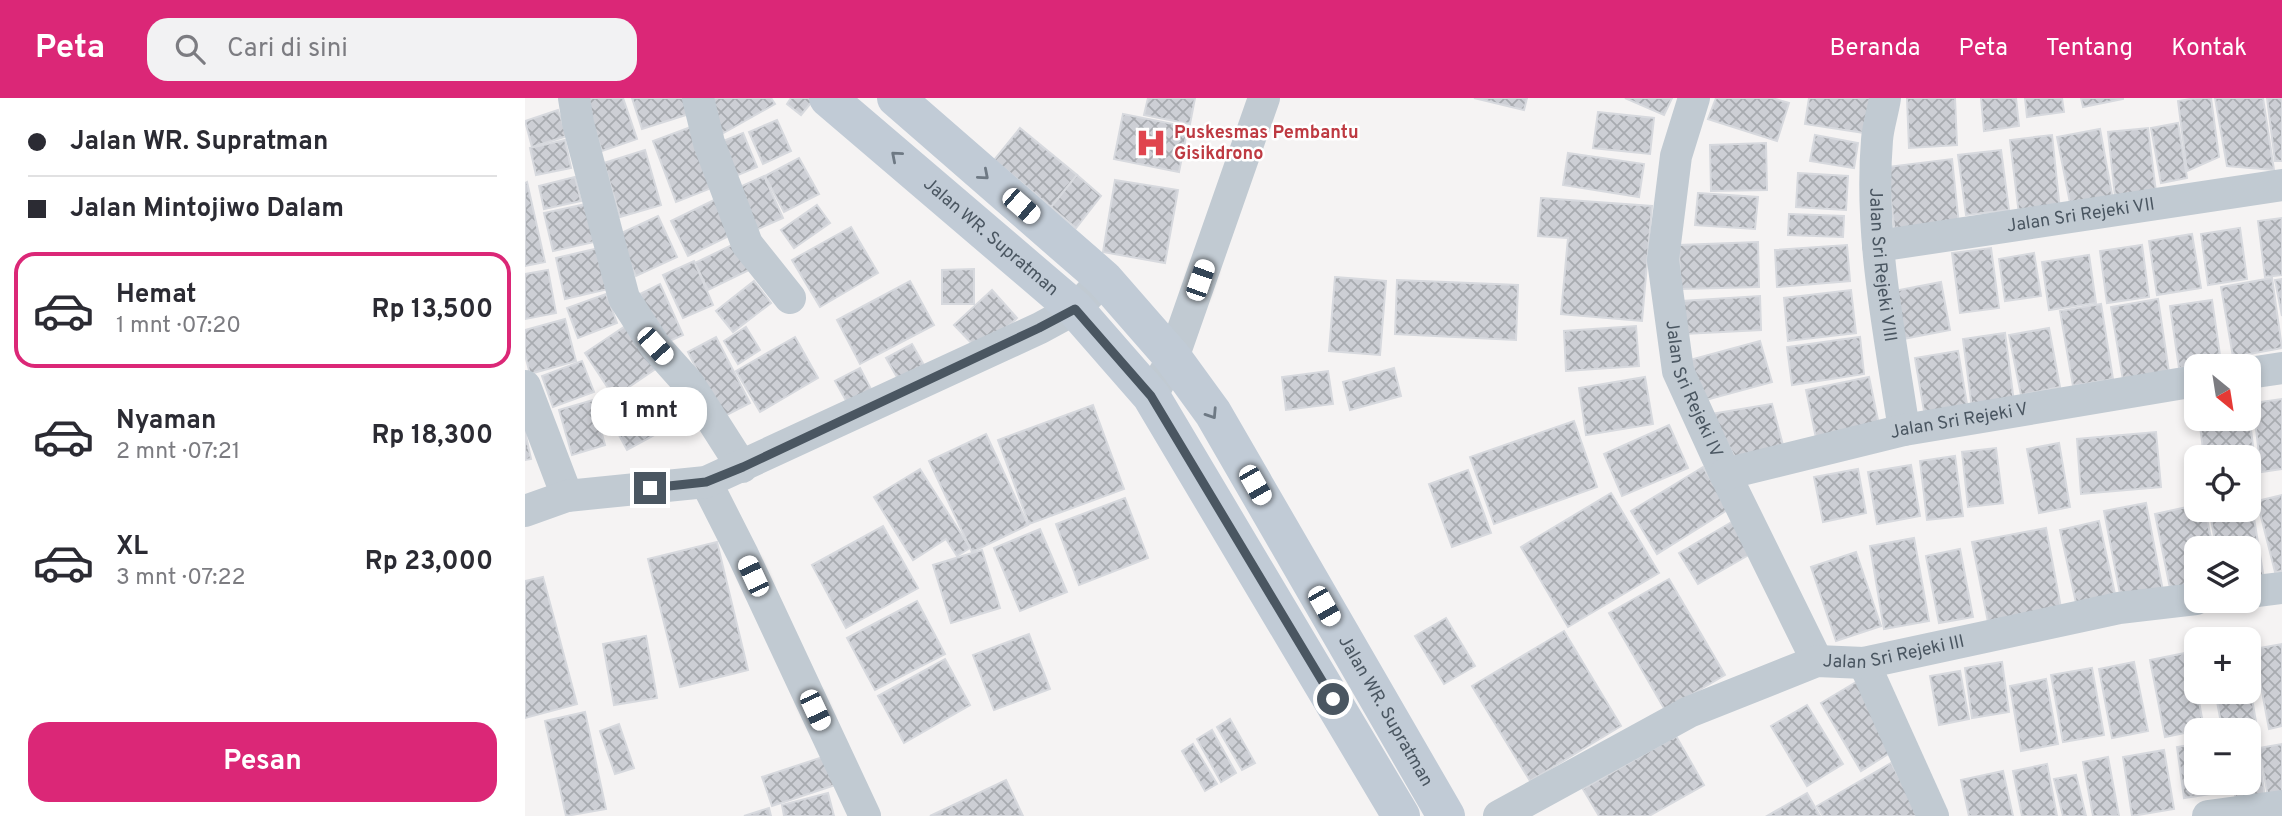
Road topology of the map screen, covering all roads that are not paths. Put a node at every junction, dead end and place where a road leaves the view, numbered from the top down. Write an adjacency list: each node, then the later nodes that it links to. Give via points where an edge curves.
1 (574, 98): 20 (street, via 624,298 655,346 689,384)
2 (698, 98): 11 (street, via 709,144 747,244)
3 (828, 98): 12 (main road, Jalan WR. Supratman, one-way to 3)
4 (896, 98): 10 (main road, Jalan WR. Supratman, one-way to 10)
5 (1263, 98): 13 (street)
6 (1694, 98): 21 (street, Jalan Sri Rejeki IV, via 1676,156 1663,260 1678,371)
7 (1885, 98): 9 (street, Jalan Sri Rejeki VIII, via 1877,138)
8 (2282, 185): 9 (street, Jalan Sri Rejeki VII)
9 (1878, 246): 19 (street, Jalan Sri Rejeki VIII)
10 (1104, 279): 12 (street); 13 (main road, Jalan WR. Supratman)
11 (790, 298)
12 (1075, 309): 18 (main road, Jalan WR. Supratman); 20 (street)
13 (1173, 358): 18 (street); 30 (main road, Jalan WR. Supratman, one-way to 30, via 1213,413)
14 (2282, 368): 15 (street)
15 (2261, 371)
16 (2184, 384): 19 (street, Jalan Sri Rejeki V)
17 (525, 386): 23 (street)
18 (1151, 396): 31 (main road, Jalan WR. Supratman)
19 (1904, 430): 21 (street, Jalan Sri Rejeki V)
20 (743, 467): 22 (street)
21 (1725, 474): 28 (street, Jalan Sri Rejeki IV)
22 (706, 482): 23 (street); 33 (street)
23 (567, 496): 24 (street)
24 (525, 511)
25 (2282, 588): 26 (street)
26 (2261, 591)
27 (2184, 600): 29 (street, Jalan Sri Rejeki III, via 2119,608)
28 (1817, 661): 29 (street, Jalan Sri Rejeki III); 36 (street, Jalan Sri Rejeki III, via 1678,717)
29 (1864, 663): 37 (street)
30 (1394, 726): 31 (main road); 35 (main road, Jalan WR. Supratman)
31 (1361, 746): 34 (main road, Jalan WR. Supratman)
32 (2282, 806): 38 (street)
33 (865, 814)
34 (1401, 816)
35 (1446, 816)
36 (1499, 816)
37 (1933, 816)
38 (2209, 816)

